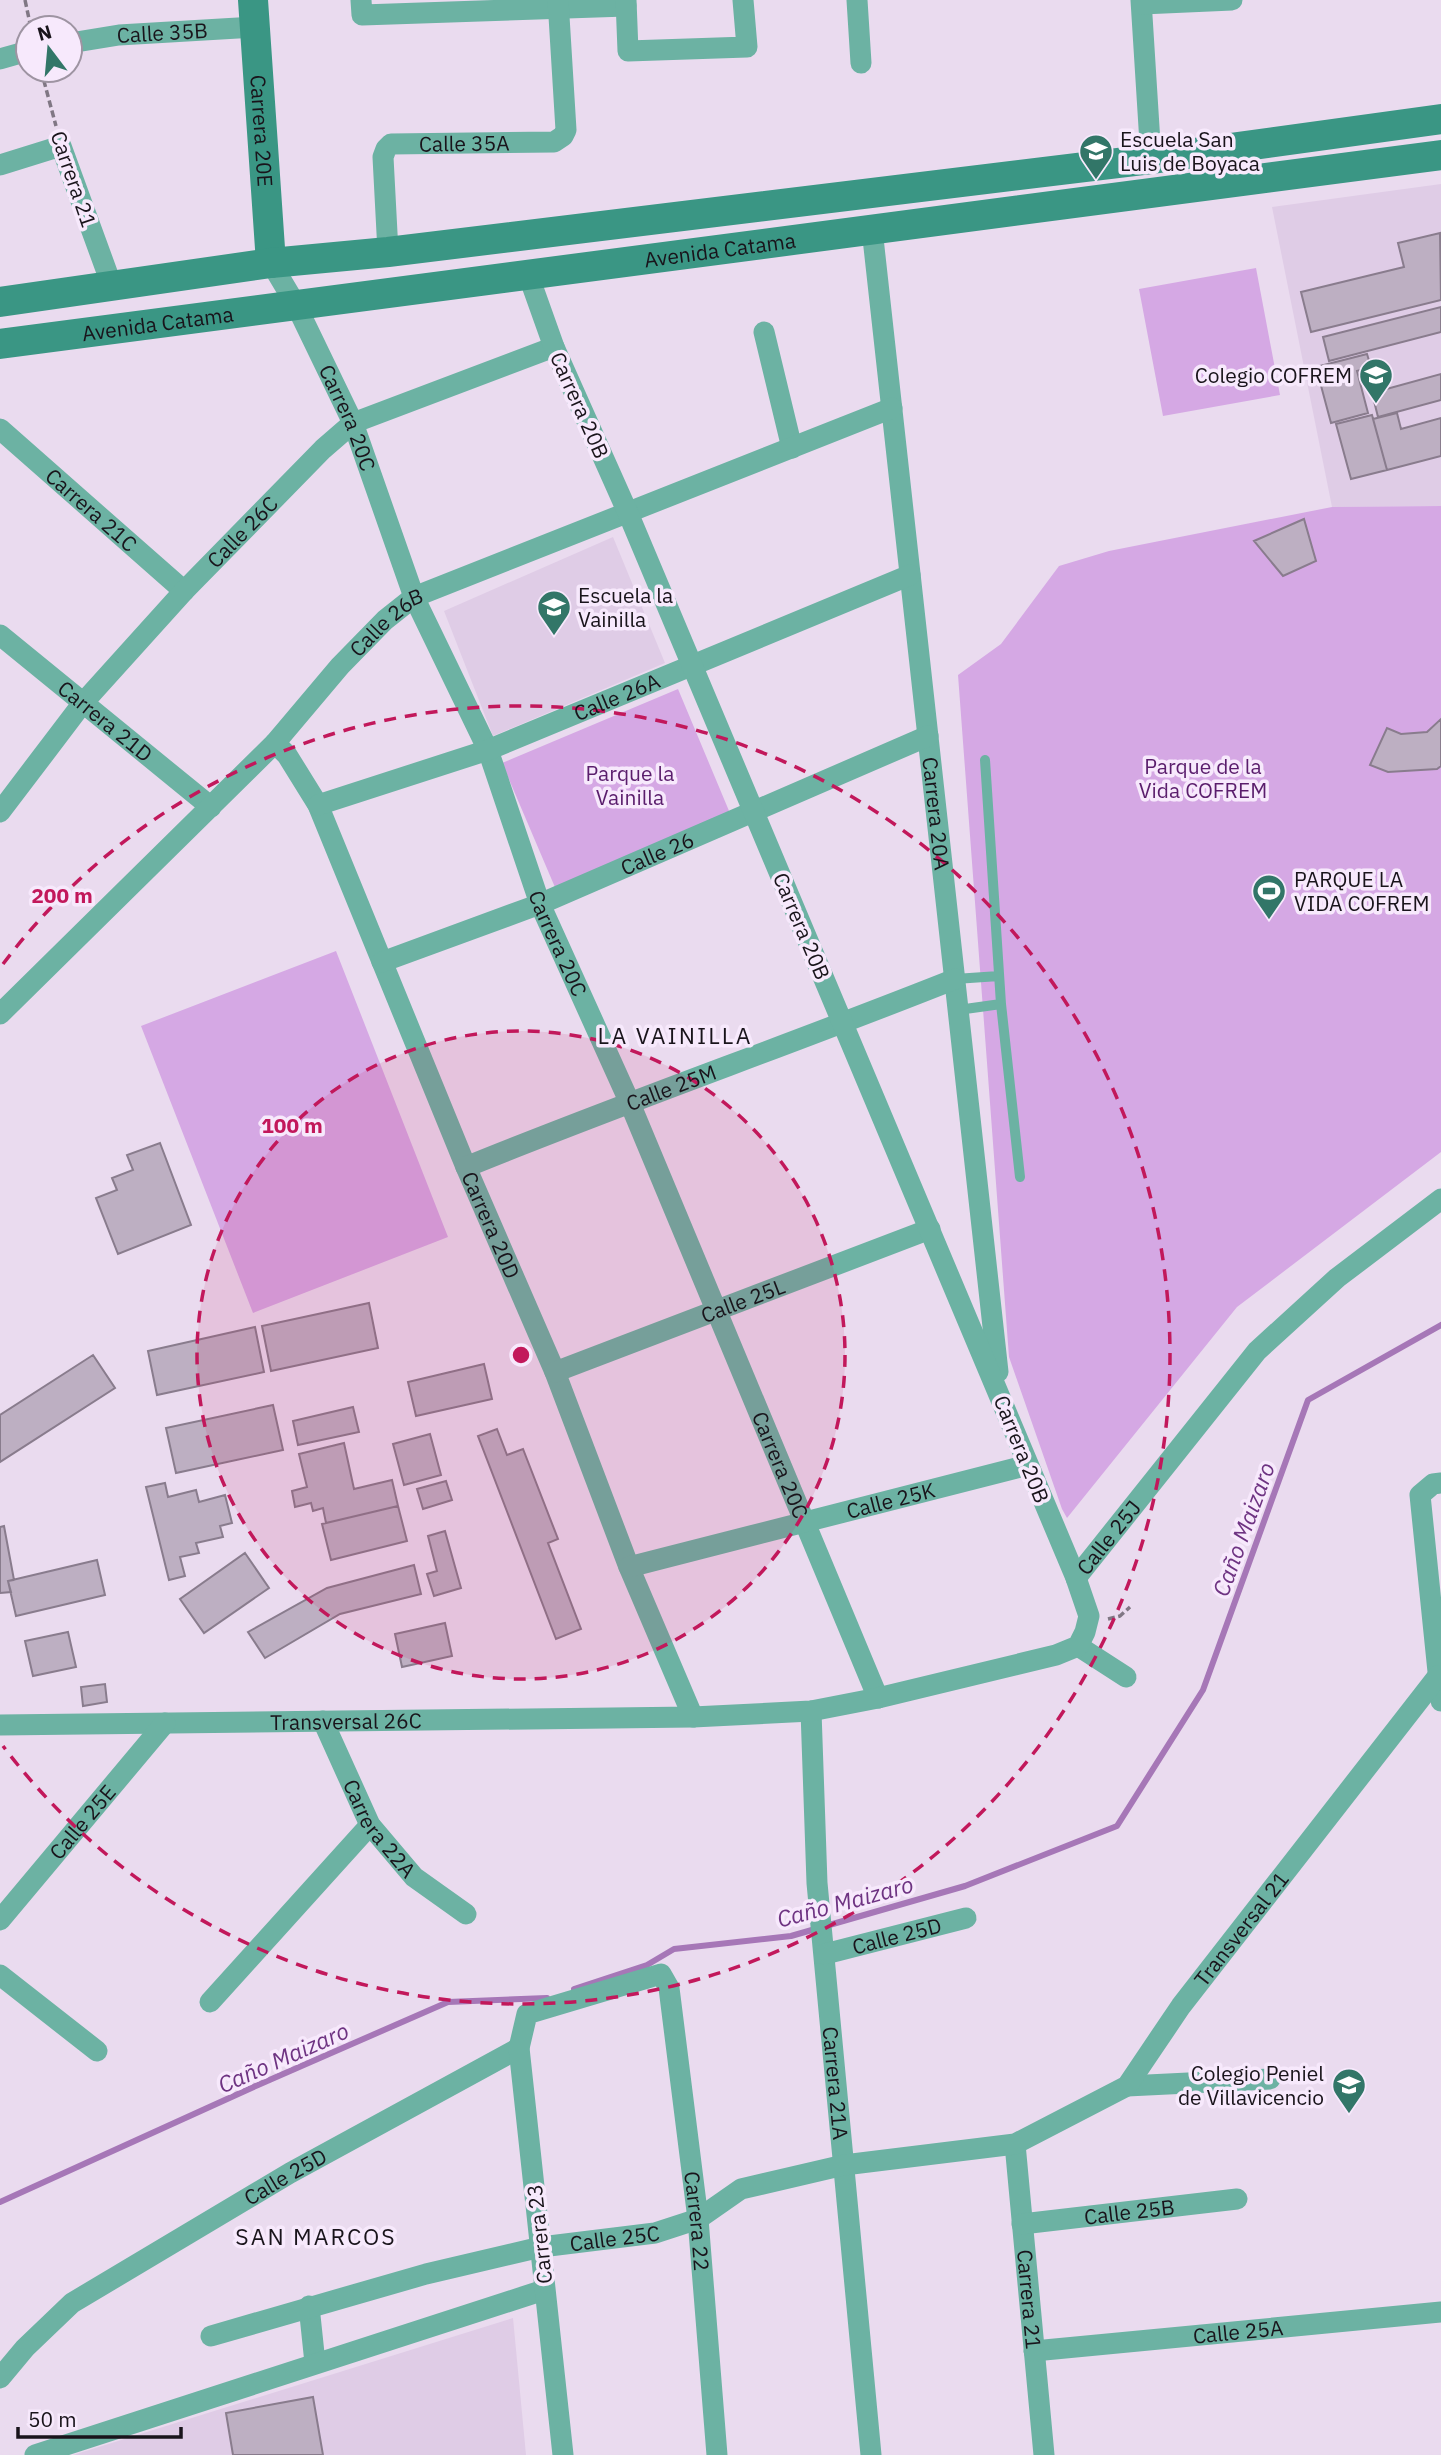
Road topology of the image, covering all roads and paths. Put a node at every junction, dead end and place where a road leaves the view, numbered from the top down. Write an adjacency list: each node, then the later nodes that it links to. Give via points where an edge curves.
1 (743, 0): 5 (street, via 747,47 628,51)
2 (857, 0): 10 (street)
3 (1232, 0): 4 (street)
4 (1142, 2): 15 (street)
5 (626, 3): 6 (street)
6 (558, 4): 7 (street); 18 (street, Calle 35A, via 563,136 554,142 391,144 383,157)
7 (362, 8)
8 (254, 14): 9 (street, Calle 35B); 19 (main road, Carrera 20E)
9 (84, 41)
10 (861, 63)
11 (45, 84): 13 (path, Carrera 21)
12 (1441, 119): 15 (main road, Avenida Catama)
13 (61, 146): 16 (street); 21 (street, Carrera 21)
14 (1441, 155): 17 (main road, Avenida Catama)
15 (1151, 159): 18 (main road, Avenida Catama)
16 (0, 165)
17 (872, 229): 20 (main road, Avenida Catama); 27 (street, Carrera 20A)
18 (388, 251): 19 (main road, Avenida Catama)
19 (271, 263): 21 (main road, Avenida Catama); 23 (street, Carrera 20C)
20 (528, 274): 23 (main road, Avenida Catama); 26 (street, Carrera 20B)
21 (112, 286): 22 (main road, Avenida Catama)
22 (0, 302)
23 (296, 305): 25 (main road, Avenida Catama); 28 (street, Carrera 20C)
24 (764, 332): 30 (street)
25 (0, 344)
26 (554, 347): 28 (street, Calle 26C); 31 (street, Carrera 20B)
27 (892, 408): 30 (street, Calle 26B); 32 (street, Carrera 20A)
28 (353, 423): 33 (street, Calle 26C); 34 (street, Carrera 20C)
29 (0, 429): 33 (street, Carrera 21C)
30 (792, 448): 31 (street, Calle 26B)
31 (628, 513): 34 (street, Calle 26B); 36 (street, Carrera 20B)
32 (910, 575): 36 (street, Calle 26A); 38 (street, Carrera 20A)
33 (184, 591): 37 (street, Calle 26C)
34 (414, 597): 39 (street, Calle 26B, via 340,666); 40 (street, Carrera 20C)
35 (0, 635): 37 (street, Carrera 21D)
36 (692, 665): 40 (street, Calle 26A); 45 (street, Carrera 20B)
37 (82, 704): 43 (street, Carrera 21D); 44 (street, Calle 26C)
38 (928, 736): 45 (street, Calle 26); 49 (street, Carrera 20A)
39 (275, 743): 42 (street, Carrera 20D); 43 (street, Calle 26B)
40 (488, 750): 42 (street, Calle 26A); 46 (street, Carrera 20C)
41 (985, 760): 48 (lane)
42 (318, 806): 47 (street, Carrera 20D)
43 (211, 807): 52 (street, Calle 26B)
44 (0, 812)
45 (754, 813): 46 (street, Calle 26); 53 (street, Carrera 20B)
46 (540, 904): 47 (street, Calle 26); 54 (street, Carrera 20C)
47 (382, 962): 55 (street, Carrera 20D)
48 (999, 976): 49 (lane); 50 (lane)
49 (954, 979): 51 (street, Carrera 20A); 53 (street, Calle 25M)
50 (1001, 1004): 51 (lane); 56 (lane)
51 (958, 1010): 61 (street, Carrera 20A)
52 (0, 1014)
53 (843, 1024): 54 (street, Calle 25M); 58 (street, Carrera 20B)
54 (629, 1101): 55 (street, Calle 25M); 59 (street, Carrera 20C)
55 (466, 1167): 60 (street, Carrera 20D)
56 (1020, 1177)
57 (1441, 1199): 66 (street, Calle 25J, via 1337,1278 1257,1351)
58 (930, 1229): 59 (street, Calle 25L); 61 (street, Carrera 20B)
59 (718, 1311): 60 (street, Calle 25L); 64 (street, Carrera 20C)
60 (555, 1372): 65 (street, Carrera 20D)
61 (1000, 1396): 62 (street, Carrera 20B)
62 (1028, 1465): 64 (street, Calle 25K); 66 (street, Carrera 20B)
63 (1441, 1483): 68 (street, via 1420,1494)
64 (803, 1522): 65 (street, Calle 25K); 70 (street, Carrera 20C)
65 (629, 1567): 73 (street, Carrera 20D)
66 (1076, 1578): 67 (street, Calle 25J, via 1089,1616)
67 (1078, 1646): 69 (street); 70 (street)
68 (1440, 1676): 71 (street); 88 (street, Transversal 21, via 1181,2006)
69 (1126, 1677)
70 (878, 1698): 72 (street)
71 (1441, 1701)
72 (811, 1711): 73 (street); 81 (street, Carrera 21A, via 817,1883)
73 (693, 1717): 74 (street, Transversal 26C)
74 (323, 1721): 75 (street, Transversal 26C); 77 (street, Carrera 22A)
75 (165, 1723): 76 (street, Transversal 26C); 80 (street, Calle 25E)
76 (0, 1725)
77 (370, 1825): 78 (street, Carrera 22A, via 414,1877); 84 (street)
78 (466, 1914)
79 (966, 1918): 81 (street, Calle 25D)
80 (0, 1920)
81 (824, 1946): 90 (street, Carrera 21A)
82 (0, 1975): 86 (street)
83 (669, 1988): 85 (street, Carrera 23, via 662,1974 527,2014); 92 (street, Carrera 22)
84 (210, 2002)
85 (519, 2048): 94 (street, Carrera 23); 101 (street, Calle 25D, via 290,2173 72,2304)
86 (97, 2051)
87 (1270, 2079): 88 (street)
88 (1127, 2086): 89 (street, Transversal 21)
89 (1015, 2144): 90 (street, Calle 25C); 93 (street, Carrera 21)
90 (844, 2165): 92 (street, Calle 25C, via 741,2189); 105 (street, Carrera 21A)
91 (1237, 2199): 93 (street, Calle 25B)
92 (698, 2220): 94 (street, Calle 25C, via 655,2233); 104 (street, Carrera 22)
93 (1022, 2224): 99 (street, Carrera 21)
94 (541, 2247): 95 (street, Carrera 23); 96 (street, Calle 25C)
95 (544, 2290): 100 (street); 103 (street, Carrera 23)
96 (309, 2306): 98 (street, Calle 25C); 100 (street)
97 (1441, 2312): 99 (street, Calle 25A)
98 (211, 2336)
99 (1034, 2351): 106 (street, Carrera 21)
100 (316, 2363): 102 (street)
101 (0, 2378)
102 (35, 2455)
103 (563, 2455)
104 (718, 2455)
105 (871, 2455)
106 (1044, 2455)

